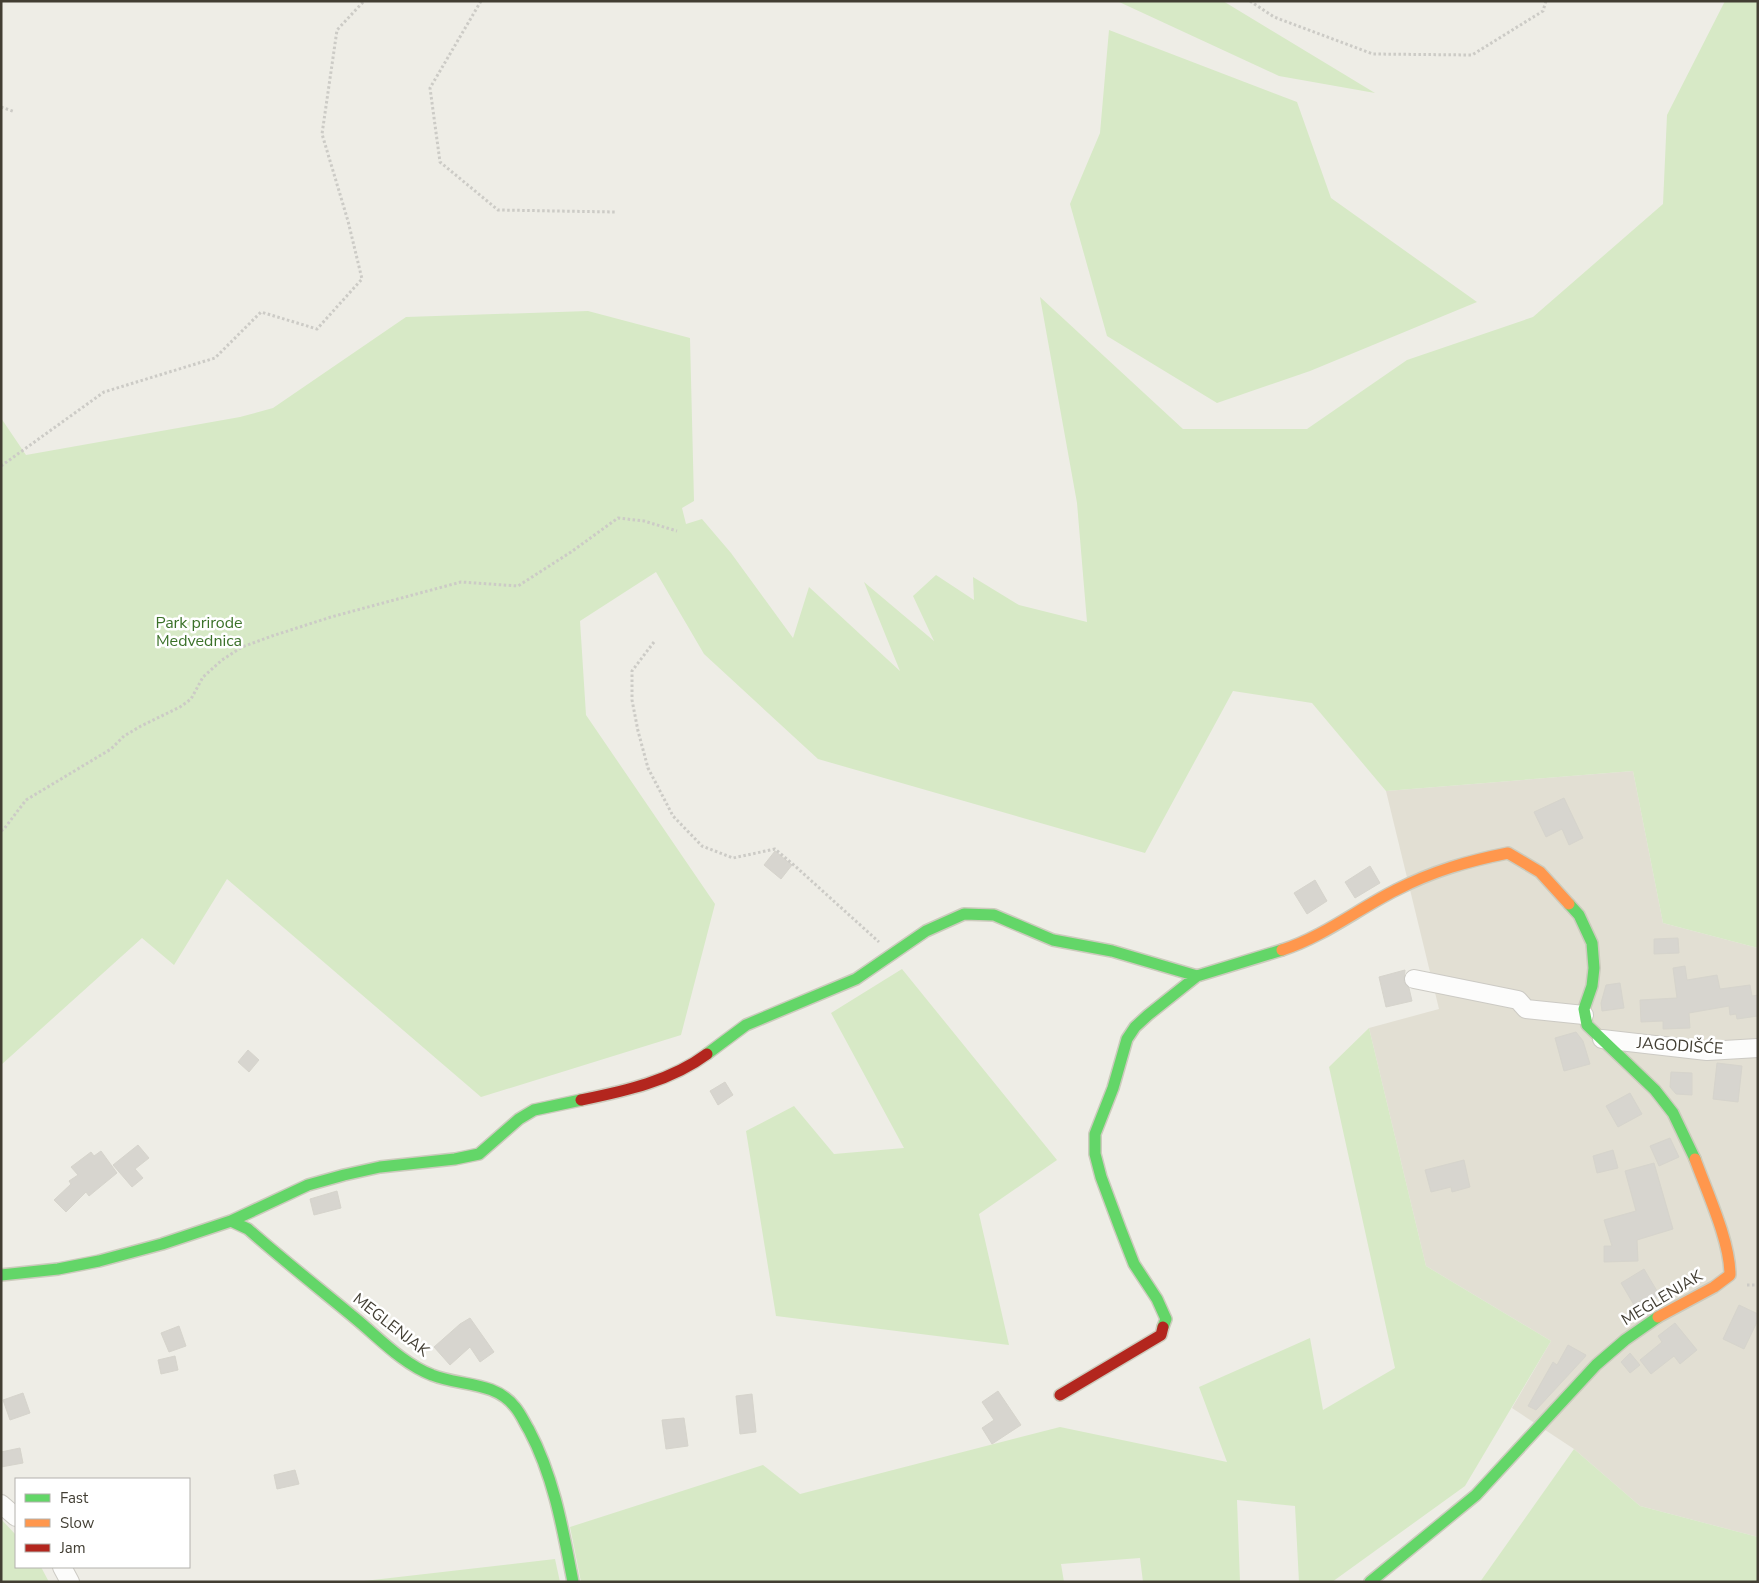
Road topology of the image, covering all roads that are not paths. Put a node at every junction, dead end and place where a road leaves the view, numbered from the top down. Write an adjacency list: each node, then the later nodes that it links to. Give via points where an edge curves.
1 (1197, 976): 3 (street, via 1287,948 1319,934 1396,890 1437,871 1508,853 1540,872 1579,915 1592,943 1594,968); 6 (street, via 1112,951 1053,940 994,915 964,914 926,931 856,979 746,1025 675,1074 534,1110 479,1154 344,1175 308,1185); 8 (street, via 1148,1015 1127,1039 1095,1134 1095,1154 1101,1177 1120,1228 1134,1264 1166,1319 1161,1336)
2 (1414, 979): 3 (street, via 1518,1000 1526,1009)
3 (1584, 1015): 4 (street, via 1587,1025)
4 (1602, 1039): 5 (street, JAGODIŠĆE, via 1707,1051); 14 (street, MEGLENJAK, via 1655,1090 1673,1113 1712,1204 1730,1260 1730,1275 1657,1317 1610,1353 1476,1495)
5 (1758, 1048)
6 (231, 1221): 7 (street, via 99,1261); 13 (street, MEGLENJAK, via 248,1229 423,1371 483,1386 513,1404 536,1440 545,1462)
7 (1, 1275)
8 (1060, 1395)
9 (1, 1504): 10 (street)
10 (15, 1516)
11 (63, 1568): 12 (street)
12 (70, 1582)
13 (573, 1582)
14 (1370, 1582)

